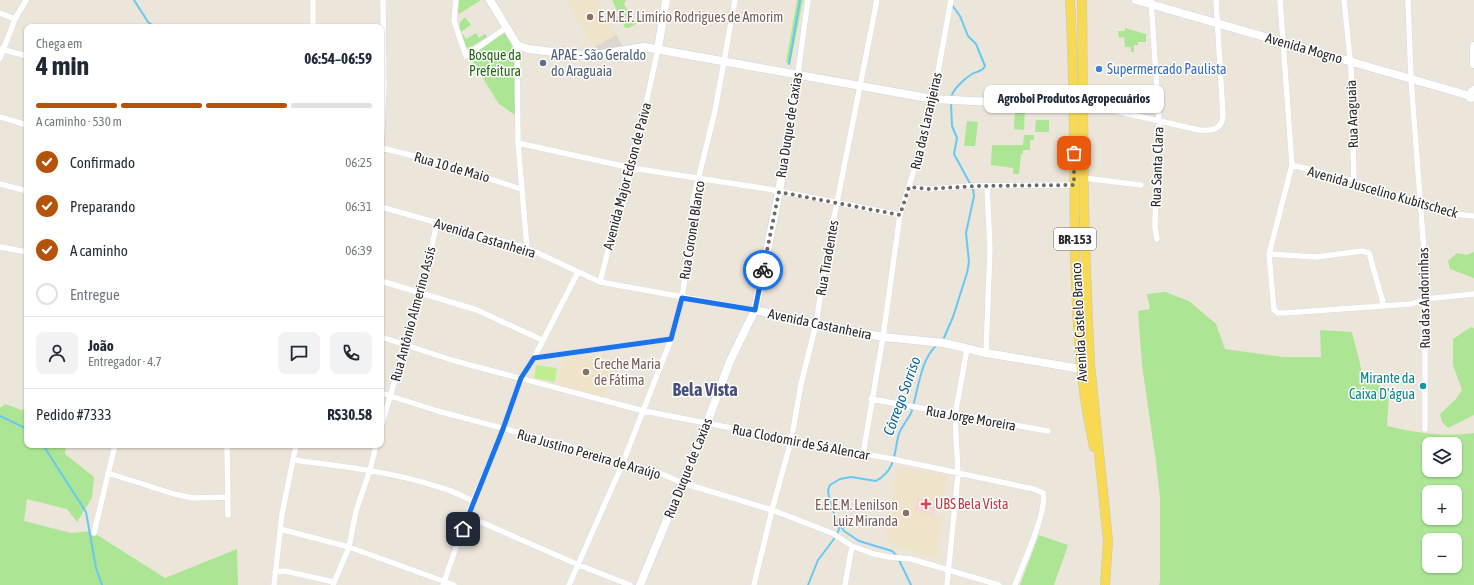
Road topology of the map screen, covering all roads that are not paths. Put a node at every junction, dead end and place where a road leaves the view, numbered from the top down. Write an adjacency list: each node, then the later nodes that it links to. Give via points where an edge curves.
1 (26, 0): 20 (street)
2 (312, 0): 22 (street)
3 (383, 0): 23 (street)
4 (456, 0): 24 (street, via 454,21 466,56)
5 (490, 0): 24 (street)
6 (666, 0): 29 (street, Avenida Major Edson de Paiva)
7 (735, 0): 32 (street, Rua Coronel Blanco)
8 (808, 0): 35 (street, Rua Duque de Caxias)
9 (877, 0): 37 (street, Rua Tiradentes)
10 (951, 0): 39 (street, Rua das Laranjeiras)
11 (1070, 0): 41 (main road, Avenida Castelo Branco / BR-153)
12 (1082, 0): 40 (main road, Avenida Castelo Branco / BR-153)
13 (1136, 0): 18 (street, Avenida Mogno)
14 (1216, 0): 21 (street)
15 (1280, 0): 25 (street)
16 (1344, 0): 33 (street, Rua Araguaia)
17 (1408, 0): 36 (street, Rua das Andorinhas)
18 (1152, 2): 21 (street, Avenida Mogno); 43 (street, Rua Santa Clara)
19 (0, 13): 20 (street)
20 (15, 19): 28 (street)
21 (1218, 23): 25 (street, Avenida Mogno); 43 (street, via 1224,118 1221,125 1210,131)
22 (313, 24)
23 (382, 24)
24 (507, 27): 26 (street)
25 (1283, 43): 33 (street, Avenida Mogno); 47 (street)
26 (517, 45): 29 (street, via 578,56 644,47); 45 (street)
27 (1474, 46): 34 (street)
28 (1, 49): 30 (street); 31 (street)
29 (658, 50): 32 (street); 48 (street, Avenida Major Edson de Paiva)
30 (24, 55)
31 (0, 58)
32 (724, 61): 35 (street); 49 (street, Rua Coronel Blanco)
33 (1350, 61): 36 (street, Avenida Mogno); 50 (street, Rua Araguaia)
34 (1474, 64)
35 (798, 73): 37 (street); 59 (street, Rua Duque de Caxias)
36 (1411, 79): 38 (street, Avenida Mogno); 60 (street, Rua das Andorinhas)
37 (859, 84): 39 (street); 61 (street, Rua Tiradentes)
38 (1473, 96)
39 (933, 99): 41 (street); 56 (street, Rua das Laranjeiras, via 929,122)
40 (1084, 104): 43 (street); 51 (main road, Avenida Castelo Branco / BR-153)
41 (1074, 106): 53 (main road, Avenida Castelo Branco / BR-153)
42 (0, 117): 44 (street)
43 (1159, 121): 66 (street, Rua Santa Clara, via 1155,228)
44 (24, 124)
45 (518, 143): 48 (street); 57 (street)
46 (384, 152): 57 (street, Rua 10 de Maio, via 450,165)
47 (1292, 165): 50 (street, Avenida Juscelino Kubitscheck); 70 (street)
48 (632, 168): 49 (street); 73 (street, Avenida Major Edson de Paiva)
49 (700, 180): 59 (street); 76 (street, Rua Coronel Blanco, via 693,200)
50 (1354, 181): 60 (street, Avenida Juscelino Kubitscheck)
51 (1084, 182): 53 (main road); 54 (street); 112 (main road, Avenida Castelo Branco / BR-153, via 1089,349)
52 (0, 184): 58 (street)
53 (1074, 185): 55 (street); 89 (main road, Avenida Castelo Branco / BR-153)
54 (1141, 185)
55 (987, 186): 56 (street, via 930,189); 87 (street, via 990,248)
56 (909, 187): 63 (street, Rua das Laranjeiras)
57 (521, 189): 68 (street)
58 (24, 190)
59 (779, 192): 61 (street); 79 (street, Rua Duque de Caxias)
60 (1421, 202): 64 (street, Avenida Juscelino Kubitscheck, via 1453,214); 77 (street, Rua das Andorinhas, via 1427,291)
61 (837, 203): 63 (street); 80 (street, Rua Tiradentes)
62 (384, 208): 65 (street, Avenida Castanheira)
63 (900, 215): 81 (street, Rua das Laranjeiras)
64 (1474, 216)
65 (437, 223): 68 (street, Avenida Castanheira); 74 (street, Rua Antônio Almerino Assis)
66 (1157, 239)
67 (0, 247): 69 (street)
68 (527, 248): 71 (street, Avenida Castanheira)
69 (24, 251)
70 (1269, 254): 78 (street, via 1316,257 1362,250 1369,253); 78 (street, via 1272,306 1278,313)
71 (578, 272): 73 (street, Avenida Castanheira); 84 (street)
72 (384, 282): 74 (street)
73 (600, 282): 76 (street, Avenida Castanheira)
74 (421, 293): 84 (street, via 477,310); 85 (street, Rua Antônio Almerino Assis)
75 (1474, 294): 77 (street)
76 (682, 298): 79 (street, Avenida Castanheira); 83 (street, Rua Coronel Blanco)
77 (1425, 299): 78 (street, via 1411,304); 99 (street, Rua das Andorinhas)
78 (1384, 306)
79 (755, 310): 80 (street, Avenida Castanheira); 97 (street, Rua Duque de Caxias, via 730,361)
80 (816, 324): 81 (street, Avenida Castanheira); 101 (street, Rua Tiradentes, via 801,384)
81 (883, 337): 86 (street, Avenida Castanheira, via 932,341); 93 (street, Rua das Laranjeiras)
82 (384, 338): 85 (street, Rua Clodomir de Sá Alencar)
83 (671, 339): 88 (street); 94 (street, Rua Coronel Blanco)
84 (542, 340): 88 (street)
85 (406, 345): 90 (street, Rua Clodomir de Sá Alencar); 92 (street, Rua Antônio Almerino Assis)
86 (966, 349): 87 (street, Avenida Castanheira); 95 (street)
87 (986, 353): 89 (street, Avenida Castanheira)
88 (534, 358): 90 (street)
89 (1080, 369): 112 (main road, Avenida Castelo Branco / BR-153)
90 (521, 378): 94 (street, Rua Clodomir de Sá Alencar); 98 (street)
91 (384, 394): 92 (street, Rua Justino Pereira de Araújo)
92 (390, 396): 96 (street, Rua Antônio Almerino Assis); 98 (street, Rua Justino Pereira de Araújo)
93 (872, 400): 95 (street, Rua Jorge Moreira); 106 (street, Rua das Laranjeiras)
94 (644, 411): 97 (street, Rua Clodomir de Sá Alencar); 108 (street, Rua Coronel Blanco)
95 (955, 416): 100 (street, Rua Jorge Moreira); 111 (street)
96 (384, 417)
97 (707, 423): 101 (street, Rua Clodomir de Sá Alencar); 113 (street, Rua Duque de Caxias)
98 (503, 429): 108 (street, Rua Justino Pereira de Araújo, via 569,446); 115 (street)
99 (1425, 429)
100 (1048, 431)
101 (791, 441): 106 (street, Rua Clodomir de Sá Alencar); 116 (street, Rua Tiradentes)
102 (114, 448): 110 (street)
103 (227, 448): 114 (street)
104 (296, 448): 107 (street)
105 (375, 448): 109 (street)
106 (863, 454): 111 (street, Rua Clodomir de Sá Alencar)
107 (294, 460): 109 (street); 119 (street)
108 (622, 465): 113 (street, Rua Justino Pereira de Araújo, via 651,471); 123 (street, Rua Coronel Blanco)
109 (370, 470): 115 (street, via 440,487); 121 (street, via 356,511)
110 (108, 473): 114 (street, via 193,498); 120 (street)
111 (958, 474): 124 (street); 137 (street, Rua Clodomir de Sá Alencar, via 1043,493 1037,528)
112 (1100, 475): 138 (main road, Avenida Castelo Branco / BR-153, via 1108,550)
113 (683, 483): 116 (street, Rua Justino Pereira de Araújo); 132 (street, Rua Duque de Caxias)
114 (228, 497): 117 (street)
115 (473, 501): 118 (street)
116 (772, 510): 122 (street, Rua Justino Pereira de Araújo, via 832,533); 133 (street, Rua Tiradentes)
117 (228, 515)
118 (467, 516): 123 (street); 127 (street)
119 (280, 529): 121 (street); 125 (street)
120 (94, 534)
121 (349, 546): 126 (street); 127 (street)
122 (852, 546): 124 (street, Rua Justino Pereira de Araújo, via 884,556 911,559); 134 (street)
123 (578, 565): 130 (street, Rua Coronel Blanco); 131 (street)
124 (949, 571): 135 (street); 136 (street, Rua Justino Pereira de Araújo)
125 (275, 572): 126 (street, via 285,571); 128 (street)
126 (333, 583)
127 (444, 583): 129 (street)
128 (274, 585)
129 (454, 585)
130 (569, 585)
131 (630, 585)
132 (640, 585)
133 (754, 585)
134 (845, 585)
135 (947, 585)
136 (999, 585)
137 (1015, 585)
138 (1105, 585)

